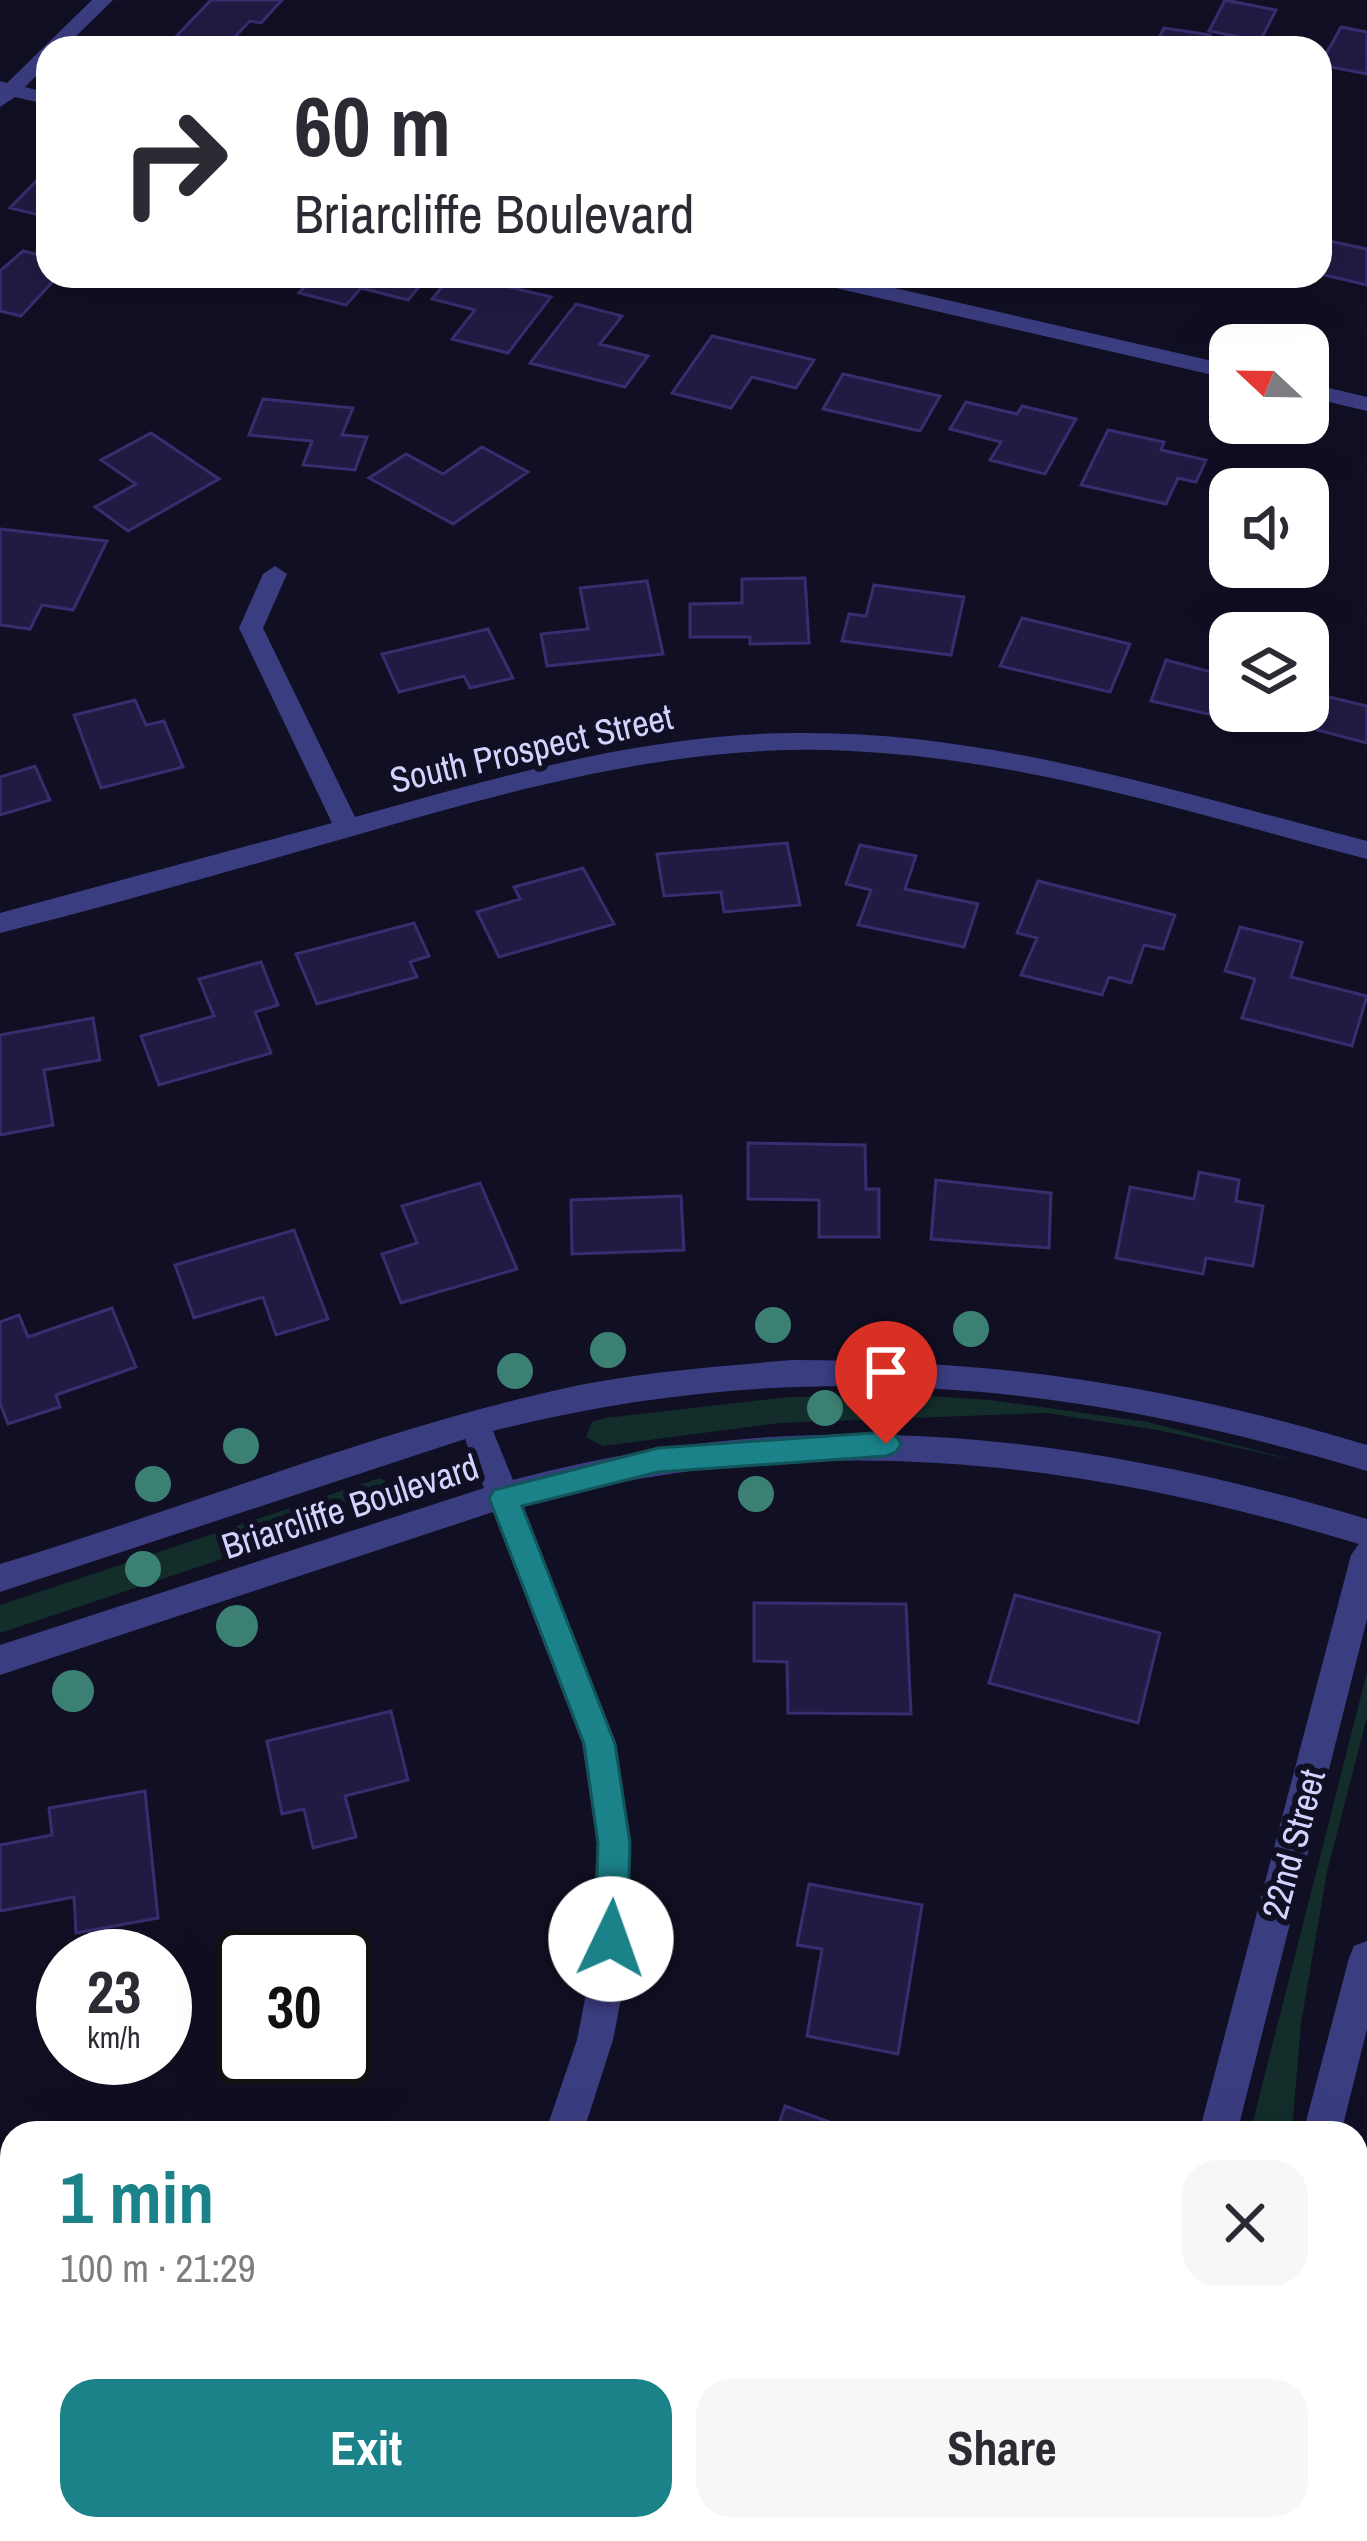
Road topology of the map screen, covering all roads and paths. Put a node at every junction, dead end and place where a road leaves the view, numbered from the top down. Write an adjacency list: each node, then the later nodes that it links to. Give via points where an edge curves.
1 (103, 0): 2 (street)
2 (66, 36)
3 (36, 64): 4 (street)
4 (4, 93): 5 (street)
5 (36, 97)
6 (866, 288): 7 (street)
7 (1209, 367)
8 (1329, 395): 9 (street)
9 (1367, 404)
10 (275, 574): 11 (street, via 251,628)
11 (347, 828): 12 (street, South Prospect Street, via 587,764 703,746 852,742 1018,764); 13 (street, South Prospect Street)
12 (1367, 850)
13 (0, 923)
14 (475, 1424): 15 (street, Briarcliffe Boulevard, via 665,1385 915,1372 1143,1398); 16 (street); 19 (street, Briarcliffe Boulevard)
15 (1367, 1458)
16 (504, 1498): 17 (street, Briarcliffe Boulevard, via 658,1460 774,1448 956,1447 1070,1457 1197,1482); 20 (street, Briarcliffe Boulevard); 22 (street, via 599,1744 614,1843 608,1972)
17 (1367, 1533)
18 (1367, 1555): 23 (street, 22nd Street)
19 (0, 1578)
20 (0, 1660)
21 (1367, 1958): 24 (street)
22 (568, 2121)
23 (1221, 2121)
24 (1325, 2121)

